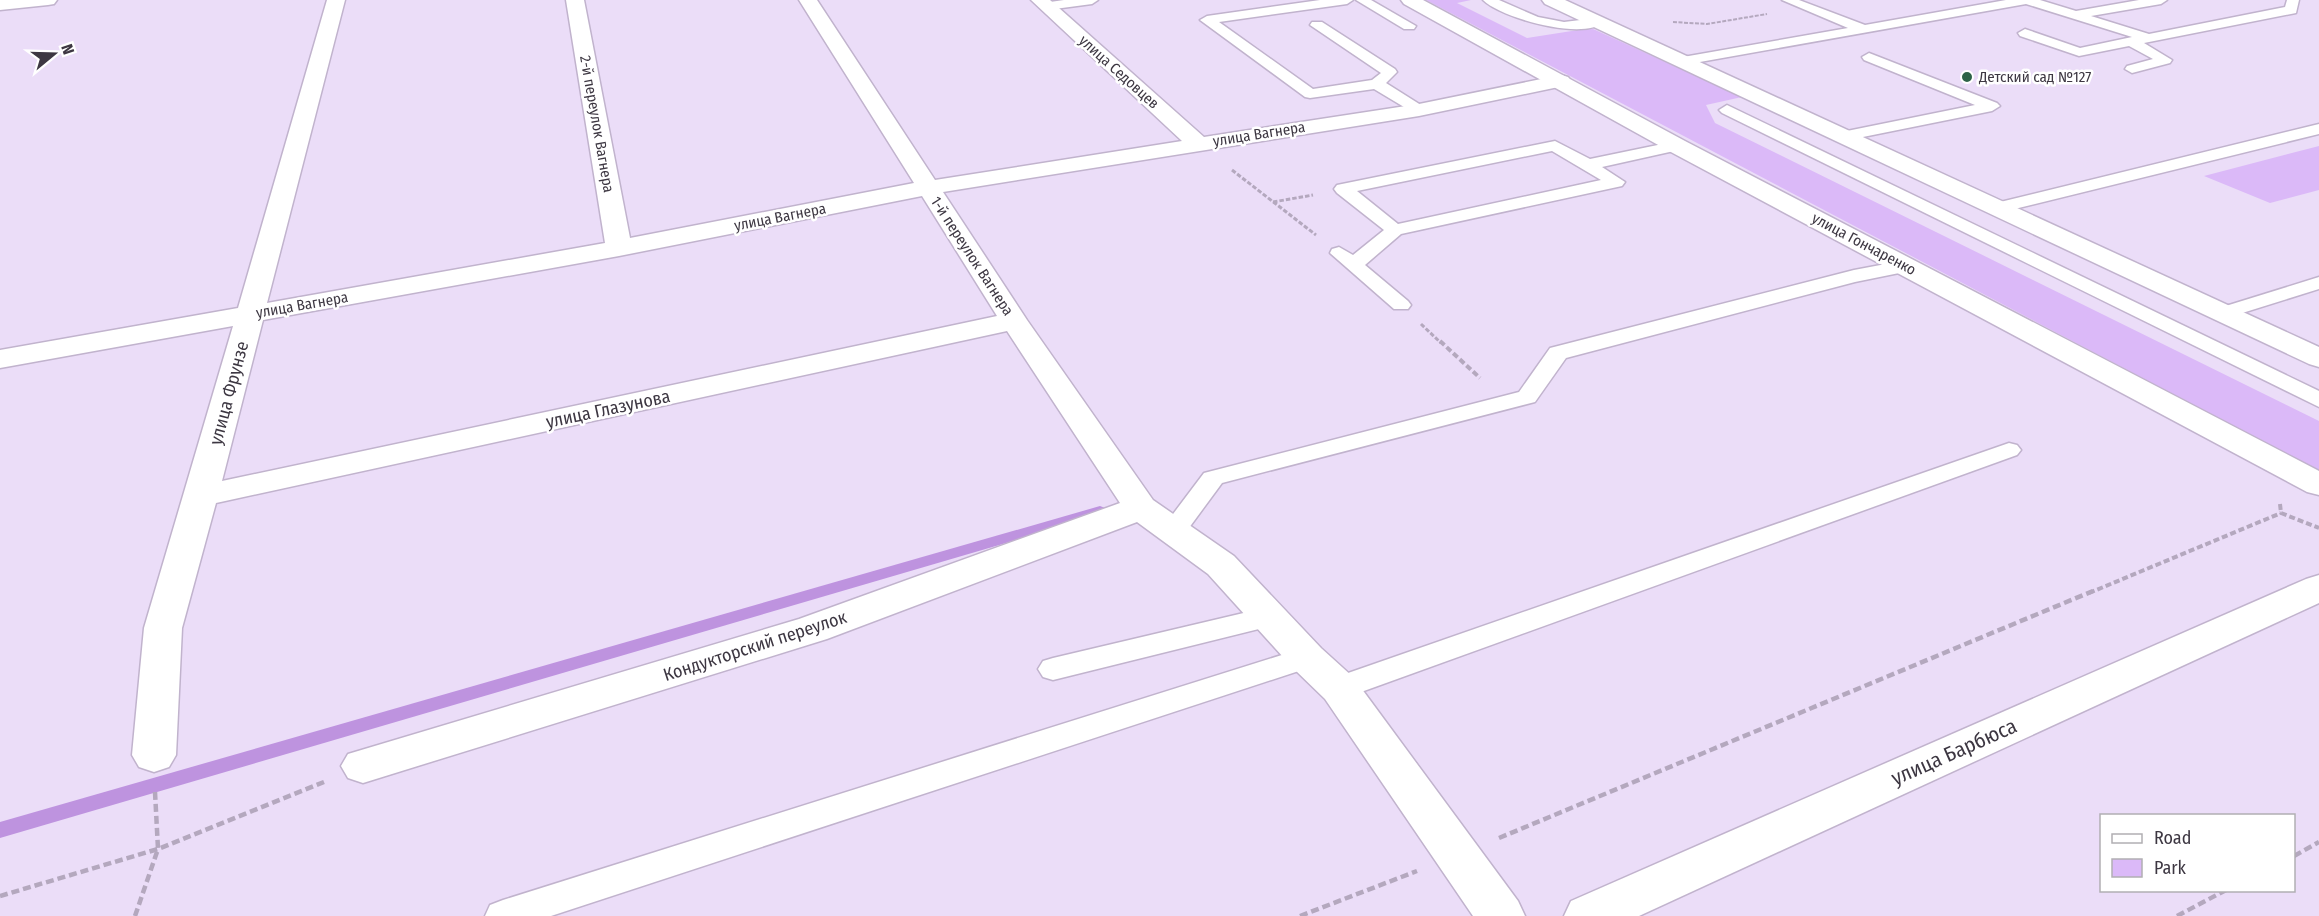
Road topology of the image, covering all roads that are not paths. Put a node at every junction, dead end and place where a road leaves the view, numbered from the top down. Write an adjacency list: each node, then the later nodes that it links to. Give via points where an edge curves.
1 (48, 0): 15 (street)
2 (336, 0): 49 (street, улица Фрунзе)
3 (575, 0): 44 (street, 2-й переулок Вагнера)
4 (808, 0): 41 (street, 1-й переулок Вагнера)
5 (1092, 0): 16 (lane)
6 (1347, 0): 33 (lane, via 1207,20 1310,94)
7 (1362, 0): 24 (lane)
8 (1410, 0): 32 (street, улица Гончаренко)
9 (1489, 0): 21 (lane, via 1534,20 1564,26)
10 (1551, 0): 21 (street)
11 (1788, 0): 25 (lane)
12 (2027, 0): 20 (lane); 25 (lane)
13 (2161, 0): 20 (lane)
14 (2293, 0): 19 (lane, via 2291,10)
15 (27, 1): 18 (street); 22 (street)
16 (1043, 3): 38 (street, улица Седовцев)
17 (2252, 3): 19 (lane)
18 (0, 5)
19 (2282, 12): 27 (lane)
20 (2075, 15): 27 (lane)
21 (1597, 22): 30 (street)
22 (7, 24)
23 (1317, 25): 33 (lane, via 1389,72)
24 (1408, 26)
25 (1864, 29): 30 (lane)
26 (2025, 33): 28 (lane, via 2079,52)
27 (2148, 38): 28 (lane)
28 (2132, 42): 31 (lane, via 2165,60)
29 (1869, 57): 37 (lane, via 1992,106)
30 (1683, 61): 37 (street)
31 (2132, 69)
32 (1561, 81): 34 (street, улица Вагнера); 39 (street, улица Гончаренко)
33 (1377, 84): 34 (lane)
34 (1419, 110): 38 (street, улица Вагнера)
35 (1726, 110): 53 (lane)
36 (2319, 129): 42 (lane)
37 (1843, 136): 42 (street)
38 (1198, 144): 41 (street, улица Вагнера)
39 (1677, 146): 40 (lane); 45 (street, улица Гончаренко)
40 (1587, 165): 43 (lane, via 1616,182); 43 (lane, via 1555,146 1343,189)
41 (927, 189): 44 (street, улица Вагнера); 50 (street, 1-й переулок Вагнера)
42 (1998, 208): 48 (street)
43 (1395, 230): 47 (lane, via 1346,259)
44 (619, 248): 49 (street, улица Вагнера)
45 (1907, 266): 55 (street, улица Гончаренко); 57 (lane, via 1854,276 1558,353 1527,397 1213,478)
46 (2319, 283): 48 (lane)
47 (1401, 305)
48 (2223, 313): 51 (street)
49 (250, 314): 52 (street, улица Вагнера); 56 (street, улица Фрунзе)
50 (1014, 321): 56 (street, улица Глазунова); 57 (street, 1-й переулок Вагнера)
51 (2319, 358)
52 (0, 359)
53 (2319, 400)
54 (2009, 450): 62 (lane)
55 (2319, 485)
56 (201, 496): 63 (street, улица Фрунзе, via 163,628)
57 (1157, 519): 59 (street, 1-й переулок Вагнера, via 1221,565); 64 (street, Кондукторский переулок, via 813,629)
58 (2319, 588): 67 (street, улица Барбюса)
59 (1269, 617): 60 (street, 1-й переулок Вагнера); 61 (lane)
60 (1306, 658): 62 (street, 1-й переулок Вагнера); 65 (lane)
61 (1053, 669)
62 (1339, 688): 66 (street, 1-й переулок Вагнера)
63 (154, 755)
64 (363, 765)
65 (503, 916)
66 (1501, 916)
67 (1588, 916)

